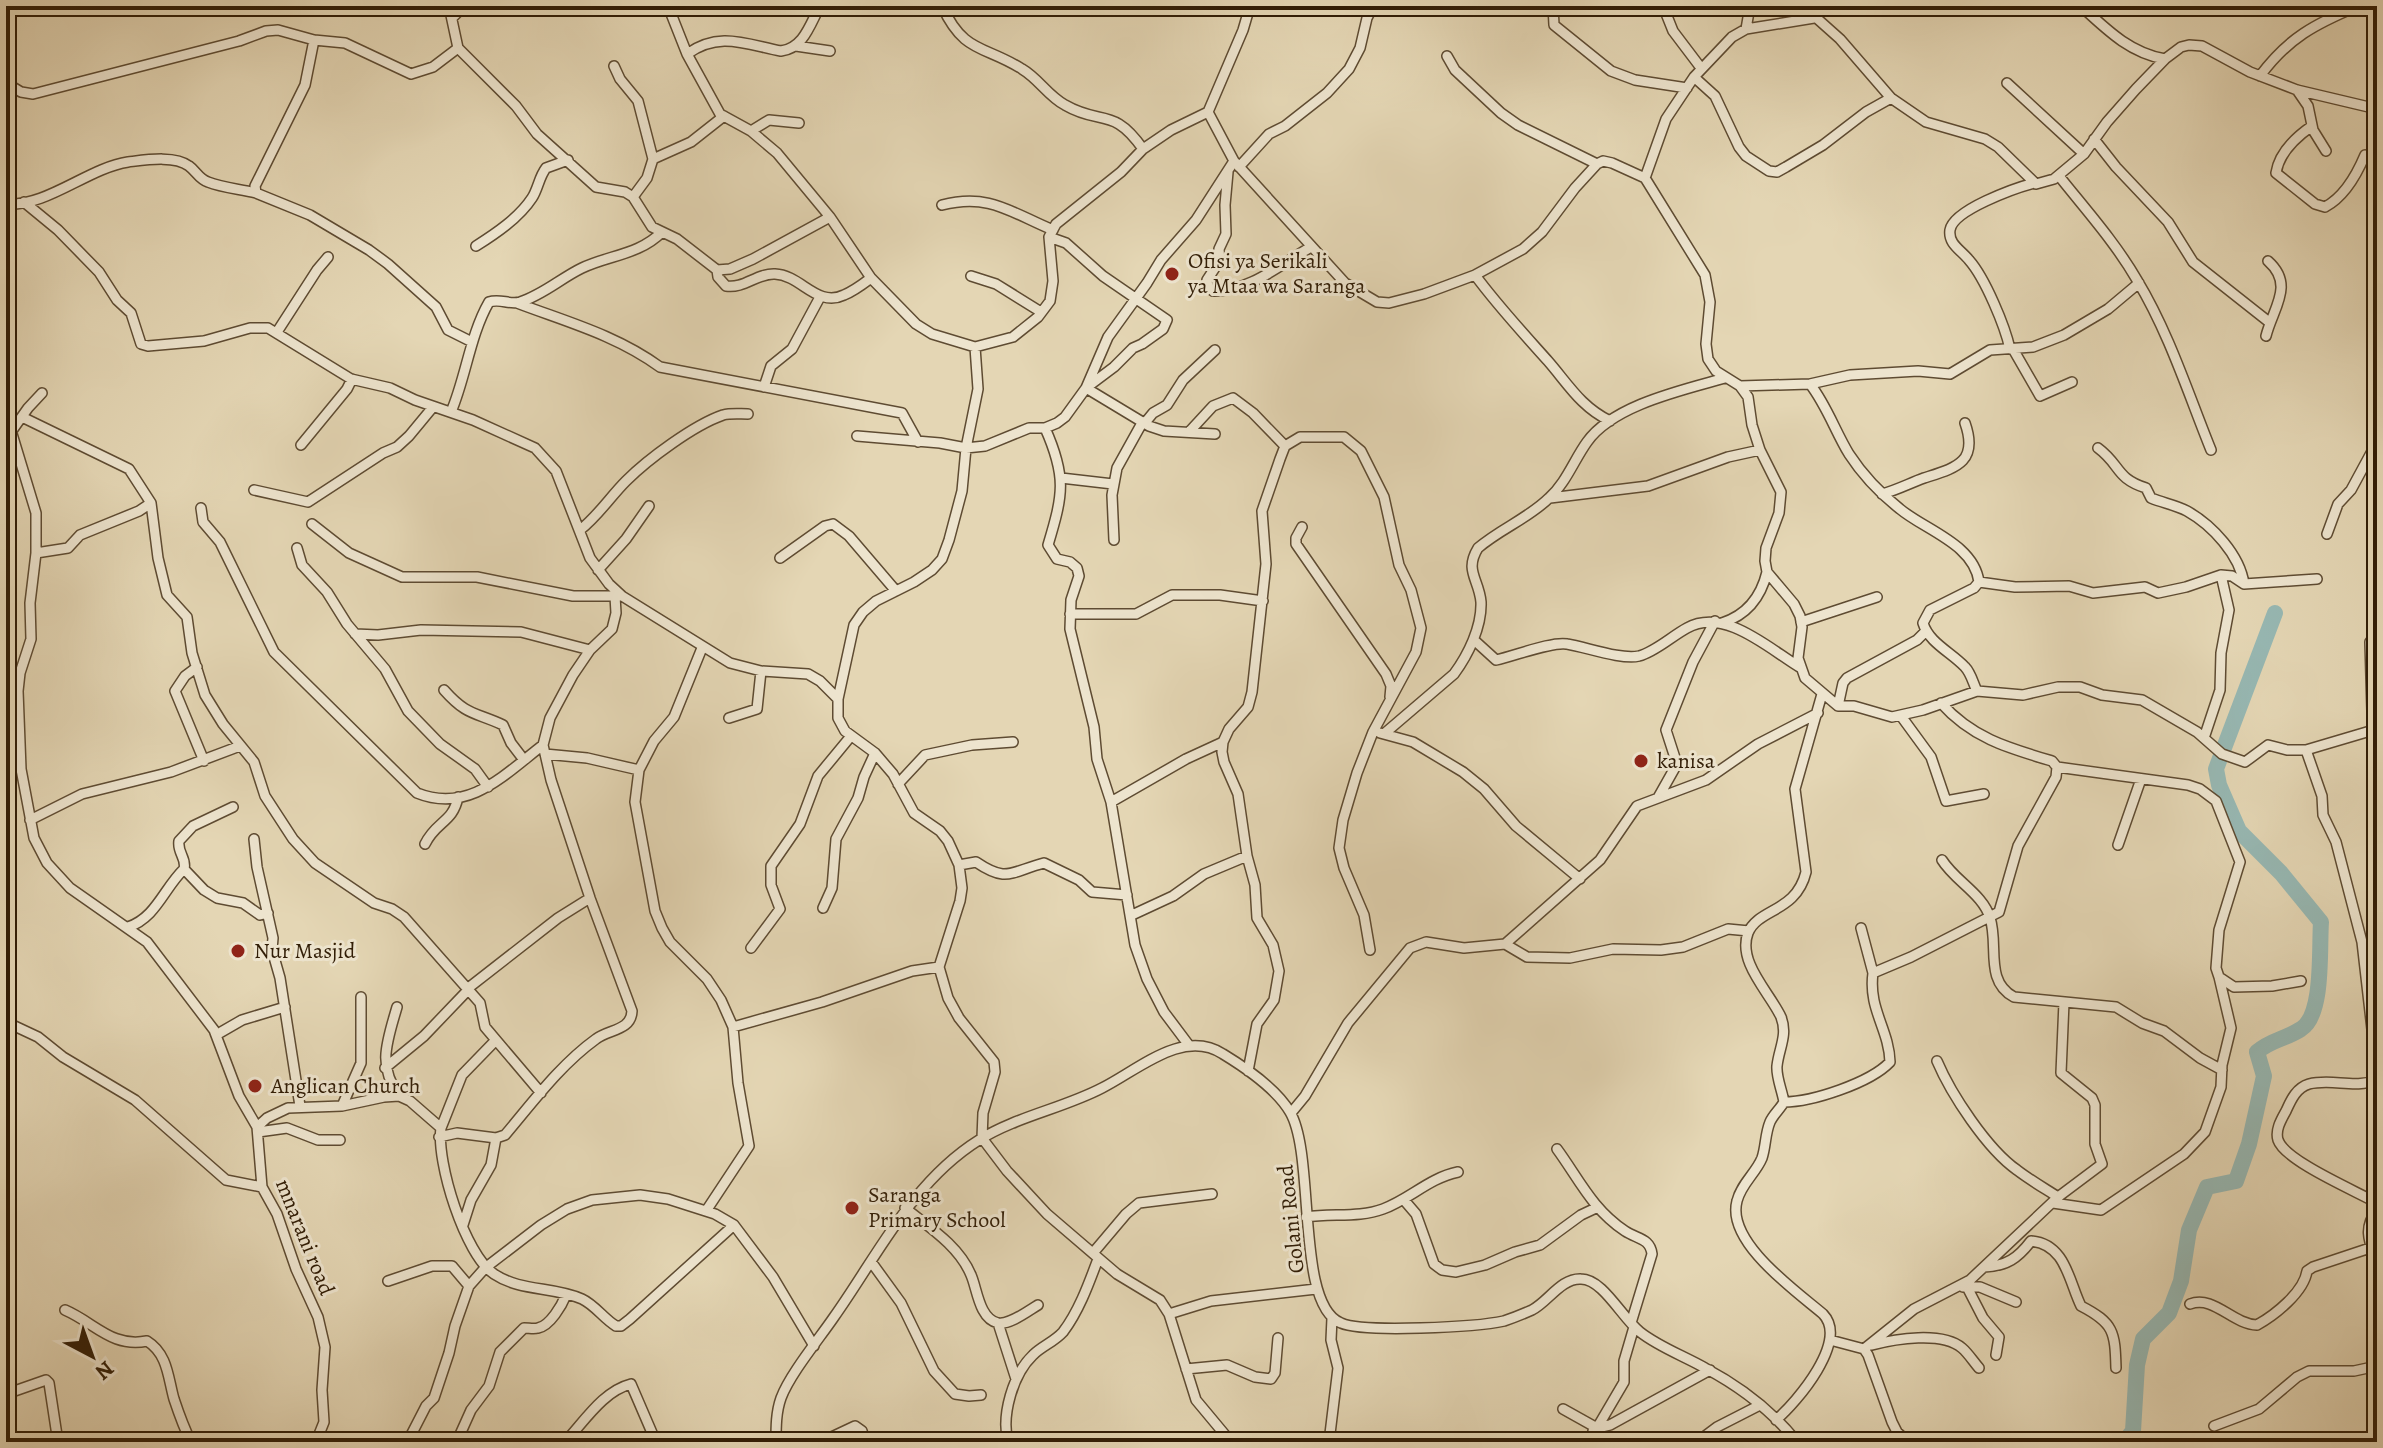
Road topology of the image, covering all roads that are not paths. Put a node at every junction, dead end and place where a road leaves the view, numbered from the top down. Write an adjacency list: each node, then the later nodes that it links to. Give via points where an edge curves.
1 (449, 6): 16 (street)
2 (464, 6): 16 (street)
3 (668, 6): 23 (street)
4 (820, 6): 20 (street)
5 (942, 6): 42 (street, via 961,38 1020,67 1066,107 1117,121)
6 (1250, 6): 36 (street)
7 (1373, 6): 49 (street, via 1354,61 1338,82)
8 (1553, 6): 32 (street, via 1554,25 1611,71)
9 (1663, 6): 27 (street, via 1673,31)
10 (1750, 6): 18 (street)
11 (1803, 6): 17 (street)
12 (2081, 6): 25 (street, via 2128,46)
13 (2331, 6): 15 (street)
14 (2358, 6): 15 (street)
15 (2346, 11): 28 (street, via 2284,47)
16 (453, 17): 21 (street)
17 (1814, 18): 18 (street); 34 (street, via 1840,39)
18 (1746, 29): 27 (street)
19 (314, 40): 21 (street, via 355,46 411,74 433,67); 30 (street, via 271,30 33,94); 53 (street, via 305,85)
20 (796, 46): 22 (street); 23 (street, via 781,51 721,40)
21 (458, 48): 47 (street)
22 (830, 51)
23 (687, 54): 37 (street)
24 (1447, 56): 48 (street, via 1501,113)
25 (2165, 59): 28 (street, via 2181,47 2202,46); 41 (street)
26 (614, 66): 46 (street, via 643,111)
27 (1701, 68): 29 (street)
28 (2260, 76): 33 (street)
29 (1694, 77): 32 (street); 34 (street, via 1715,96 1746,156 1777,172)
30 (6, 83)
31 (2007, 83): 44 (street)
32 (1687, 88): 51 (street, via 1666,119)
33 (2297, 90): 35 (street); 39 (street)
34 (1891, 98): 52 (street, via 1926,122 1985,139)
35 (2373, 108)
36 (1208, 112): 42 (street); 49 (street)
37 (724, 116): 40 (street); 46 (street, via 691,142)
38 (799, 123): 40 (street, via 769,120)
39 (2312, 126): 43 (street); 45 (street, via 2291,142 2276,173 2315,204 2325,207 2334,202)
40 (751, 131): 58 (street, via 777,153)
41 (2094, 139): 44 (street); 74 (street, via 2168,222 2193,262)
42 (1143, 149): 60 (street)
43 (2326, 151)
44 (2084, 154): 50 (street)
45 (2365, 155)
46 (653, 159): 54 (street)
47 (568, 160): 54 (street, via 596,187); 61 (street, via 546,168 516,217)
48 (1597, 164): 51 (street, via 1612,163); 66 (street, via 1542,232 1523,249)
49 (1234, 166): 62 (street); 62 (street, via 1225,205 1226,234 1208,287 1224,291 1251,282); 71 (street)
50 (2059, 176): 52 (street); 69 (street)
51 (1645, 178): 81 (street, via 1705,275 1710,302 1708,359)
52 (2034, 183): 79 (street, via 1980,204 1950,231 1952,243 1975,269)
53 (256, 193): 55 (street, via 203,180 178,162 142,161 111,166); 77 (street, via 310,215 369,250 436,307 448,330)
54 (633, 197): 59 (street, via 646,219)
55 (24, 202): 56 (street); 75 (street, via 104,278 129,310 143,346 204,341 257,327)
56 (6, 204)
57 (942, 205): 60 (street, via 987,201)
58 (830, 217): 65 (street, via 742,265); 68 (street)
59 (662, 232): 65 (street); 72 (street, via 643,247 585,267)
60 (1051, 233): 71 (street); 73 (street, via 1053,293)
61 (476, 246)
62 (1311, 247): 66 (street, via 1345,283 1377,302 1424,294)
63 (328, 257): 75 (street)
64 (2268, 261): 74 (street, via 2278,272 2283,292)
65 (717, 270): 70 (street, via 726,286 774,274 801,283)
66 (1475, 275): 94 (street, via 1580,402)
67 (971, 276): 73 (street, via 996,284)
68 (871, 278): 70 (street, via 844,296); 78 (street, via 923,329)
69 (2139, 283): 79 (street, via 2064,335); 109 (street, via 2181,370)
70 (820, 297): 86 (street, via 792,349 771,366)
71 (1134, 299): 87 (street, via 1108,337); 87 (street, via 1164,317 1166,325)
72 (517, 303): 77 (street, via 489,302); 86 (street, via 600,332 660,367)
73 (1041, 312): 78 (street, via 1013,337)
74 (2269, 322): 76 (street)
75 (277, 332): 82 (street)
76 (2266, 336)
77 (472, 342): 90 (street)
78 (975, 347): 106 (street, via 978,389)
79 (2011, 349): 83 (street, via 2040,396); 84 (street, via 1990,350 1950,374 1850,375)
80 (1215, 350): 95 (street, via 1183,380 1167,405)
81 (1725, 378): 85 (street); 94 (street, via 1672,393)
82 (352, 379): 89 (street); 104 (street)
83 (2072, 382)
84 (1810, 384): 85 (street); 113 (street, via 1850,455)
85 (1740, 386): 108 (street, via 1748,397)
86 (764, 387): 102 (street, via 902,413)
87 (1086, 388): 95 (street); 97 (street, via 1065,417)
88 (42, 393): 93 (street)
89 (433, 407): 90 (street); 112 (street, via 397,447 308,502)
90 (451, 412): 120 (street, via 546,457)
91 (6, 414): 98 (street, mnarani road)
92 (748, 414): 120 (street, via 721,416 689,434 630,477)
93 (22, 417): 98 (street); 115 (street, via 125,465)
94 (1610, 421): 114 (street, via 1588,441)
95 (1143, 423): 99 (street); 111 (street, via 1119,460)
96 (1965, 423): 113 (street, via 1971,444 1955,468)
97 (1045, 428): 106 (street); 110 (street)
98 (11, 432): 124 (street, mnarani road, via 36,513)
99 (1189, 432): 100 (street); 105 (street, via 1213,406 1233,398)
100 (1215, 434)
101 (857, 436): 102 (street)
102 (918, 442): 106 (street)
103 (2377, 442): 121 (street, via 2338,504)
104 (301, 445)
105 (1285, 446): 135 (street, via 1262,511); 154 (street, via 1300,437 1344,437 1361,451 1384,497 1399,565 1421,628 1416,652)
106 (966, 448): 132 (street, via 962,491 942,559)
107 (2098, 448): 131 (street, via 2130,484 2146,488 2151,498 2189,513 2208,528 2238,560)
108 (1760, 450): 114 (street, via 1648,486); 127 (street, via 1782,501 1766,548)
109 (2211, 450)
110 (1061, 478): 111 (street); 136 (street, via 1048,545 1057,559 1077,568)
111 (1113, 484): 122 (street)
112 (254, 490)
113 (1882, 494): 130 (street, via 1955,546 1972,563)
114 (1550, 498): 142 (street, via 1487,540 1472,558 1481,601)
115 (151, 503): 124 (street, via 80,535 64,550); 145 (street, via 167,595 187,617)
116 (649, 506): 126 (street)
117 (201, 508): 180 (street, via 203,522 220,542 287,668 417,793)
118 (312, 524): 133 (street, via 349,553 402,577 477,577 573,596)
119 (1302, 527): 154 (street, via 1296,544 1386,674)
120 (580, 530): 126 (street)
121 (2327, 534)
122 (1114, 540)
123 (297, 548): 140 (street, via 302,565)
124 (36, 553): 150 (street, mnarani road, via 31,639)
125 (780, 558): 132 (street, via 833,524)
126 (598, 570): 133 (street)
127 (1767, 572): 137 (street, via 1754,603 1740,615); 138 (street, via 1794,604)
128 (2221, 575): 130 (street, via 2158,593 2145,587 2093,593 2069,586); 131 (street); 164 (street, via 2229,610 2220,690)
129 (2317, 579): 131 (street)
130 (1979, 582): 139 (street, via 1930,610 1923,623)
131 (2244, 584)
132 (896, 591): 153 (street, via 863,612 854,625)
133 (618, 596): 143 (street, via 665,620); 144 (street, via 612,629)
134 (1877, 597): 138 (street)
135 (1263, 601): 136 (street, via 1172,595 1129,615); 166 (street, via 1248,707)
136 (1070, 614): 181 (street, via 1097,759)
137 (1718, 622): 142 (street, via 1699,622 1639,656 1565,643 1496,660); 146 (street, via 1739,629); 179 (street, via 1693,662 1666,730 1677,764)
138 (1801, 622): 146 (street)
139 (1926, 631): 151 (street, via 1965,667); 156 (street, via 1847,678)
140 (355, 634): 144 (street, via 521,632); 177 (street, via 385,669 415,719 475,769)
141 (2377, 634): 160 (street, via 2370,642)
142 (1474, 640): 162 (street, via 1454,674)
143 (702, 648): 147 (street); 174 (street, via 674,717)
144 (590, 650): 168 (street, via 550,718)
145 (197, 667): 167 (street, via 205,695); 172 (street, via 175,691)
146 (1801, 668): 152 (street)
147 (761, 671): 153 (street, via 808,674); 159 (street, via 757,709)
148 (444, 690): 171 (street, via 469,713 503,725)
149 (6, 691): 150 (street)
150 (18, 691): 183 (street, mnarani road, via 21,769)
151 (1977, 691): 155 (street); 164 (street, via 2023,695 2080,687 2142,700)
152 (1822, 694): 156 (street); 157 (street)
153 (838, 699): 163 (street, via 838,718)
154 (1390, 701): 161 (street)
155 (1941, 703): 158 (street); 173 (street, via 1982,738)
156 (1838, 706): 158 (street)
157 (1818, 713): 179 (street, via 1758,744 1706,780); 200 (street, via 1795,789 1803,884 1789,903)
158 (1901, 716): 178 (street, via 1931,757 1946,801)
159 (729, 718)
160 (2377, 728): 169 (street)
161 (1373, 732): 162 (street); 203 (street, via 1343,820 1339,848 1364,915)
162 (1385, 733): 191 (street, via 1413,742 1463,772 1516,826)
163 (851, 736): 170 (street); 202 (street, via 818,776 800,824 771,866 780,909)
164 (2204, 738): 169 (street, via 2222,754 2245,762 2268,745)
165 (1013, 742): 176 (street, via 925,755)
166 (1223, 742): 181 (street); 187 (street)
167 (240, 746): 172 (street); 208 (street, via 254,762 265,796 299,847 328,873 404,917)
168 (544, 750): 171 (street); 174 (street); 193 (street)
169 (2306, 750): 209 (street, via 2336,842)
170 (875, 753): 176 (street); 194 (street, via 836,839 832,888)
171 (524, 760): 177 (street)
172 (204, 761): 183 (street, via 82,794)
173 (2057, 767): 175 (street); 197 (street, via 2018,846 1999,912)
174 (639, 770): 215 (street, via 637,823 658,920 670,942 707,979)
175 (2141, 779): 186 (street); 206 (street, via 2200,789 2216,801 2240,862 2219,930)
176 (898, 784): 189 (street, via 914,813 948,841)
177 (488, 787): 180 (street, via 477,795)
178 (1984, 794)
179 (1659, 796): 191 (street, via 1637,806 1600,860)
180 (458, 797): 185 (street, via 453,814)
181 (1111, 802): 192 (street)
182 (233, 807): 190 (street, via 193,826 179,841)
183 (30, 820): 198 (street, mnarani road, via 41,853 57,875)
184 (254, 839): 195 (street)
185 (425, 844)
186 (2118, 845)
187 (1247, 856): 196 (street); 223 (street, via 1257,918 1273,945 1279,971 1274,1000 1257,1024)
188 (1942, 860): 197 (street)
189 (959, 865): 192 (street, via 976,862 1005,875 1044,863 1092,892); 204 (street, via 960,901)
190 (184, 869): 195 (street, via 217,898 243,903 260,915); 198 (street, via 145,919)
191 (1580, 879): 201 (street)
192 (1127, 895): 196 (street)
193 (590, 898): 208 (street); 225 (street, via 632,1017 625,1027 598,1037)
194 (823, 908)
195 (268, 913): 212 (street)
196 (1132, 915): 219 (street, via 1142,971)
197 (1991, 918): 205 (street); 211 (street, via 1995,972 2005,992)
198 (128, 927): 216 (street, mnarani road, via 147,942)
199 (1861, 928): 205 (street)
200 (1749, 931): 201 (street, via 1728,929 1683,947 1613,949 1559,959 1527,957); 227 (street, via 1748,958 1784,1028 1777,1069)
201 (1505, 944): 230 (street, via 1464,948 1426,942 1410,948 1348,1023)
202 (751, 948)
203 (1370, 950)
204 (939, 967): 215 (street); 234 (street, via 959,1018 994,1062)
205 (1873, 973): 227 (street, via 1871,991 1890,1062 1817,1097)
206 (2219, 977): 207 (street, via 2234,987); 222 (street, via 2231,1028)
207 (2301, 981)
208 (467, 990): 218 (street, via 480,1003 485,1027); 221 (street)
209 (2373, 990): 217 (street)
210 (361, 997): 229 (street, via 361,1063)
211 (2064, 1002): 222 (street, via 2116,1007); 241 (street, via 2061,1073 2092,1098 2102,1164)
212 (285, 1007): 216 (street, via 242,1020); 228 (street)
213 (397, 1007): 221 (street)
214 (6, 1022): 238 (street, via 135,1100 219,1176)
215 (733, 1027): 246 (street, via 749,1146)
216 (216, 1035): 231 (street, mnarani road)
217 (2373, 1038)
218 (496, 1040): 225 (street); 232 (street, via 462,1075)
219 (1188, 1044): 223 (street, Golani Road, via 1207,1046); 234 (street, via 1099,1090)
220 (1937, 1061): 241 (street, via 1979,1130 2015,1169)
221 (385, 1068): 226 (street)
222 (2222, 1070): 241 (street, via 2205,1132 2184,1154 2101,1210)
223 (1248, 1071): 230 (street, Golani Road)
224 (2377, 1080): 242 (street, via 2309,1084 2289,1100 2278,1133 2280,1145 2293,1157)
225 (541, 1093): 233 (street, via 505,1135)
226 (399, 1096): 229 (street); 232 (street)
227 (1784, 1102): 272 (street, via 1771,1118 1761,1160 1741,1190 1736,1215 1754,1251 1829,1320)
228 (300, 1106): 229 (street); 231 (street, via 276,1113)
229 (342, 1106)
230 (1291, 1113): 247 (street, Golani Road, via 1306,1172)
231 (258, 1130): 235 (street, via 287,1128 318,1140); 238 (street, mnarani road)
232 (440, 1132): 233 (street); 248 (street, via 451,1196)
233 (496, 1138): 248 (street, via 491,1165)
234 (982, 1138): 244 (street, via 955,1157); 251 (street, via 1027,1194)
235 (340, 1140)
236 (1557, 1149): 243 (street)
237 (1458, 1172): 240 (street)
238 (262, 1187): 295 (street, mnarani road, via 318,1317 325,1347 324,1422)
239 (1212, 1194): 251 (street, via 1139,1203)
240 (1404, 1200): 243 (street, via 1416,1214 1434,1264 1456,1272 1540,1245); 247 (street, via 1363,1214)
241 (2056, 1200): 254 (street)
242 (2377, 1203)
243 (1598, 1207): 270 (street, via 1651,1246)
244 (905, 1208): 252 (street); 269 (street, via 954,1249 985,1313)
245 (2377, 1210): 250 (street, via 2367,1234)
246 (706, 1211): 249 (street); 255 (street, via 640,1195 592,1200 541,1225)
247 (1306, 1217): 260 (street, Golani Road)
248 (463, 1225): 255 (street)
249 (734, 1225): 261 (street, via 621,1326 584,1300); 273 (street)
250 (2370, 1248): 253 (street); 264 (street, via 2307,1271 2300,1289 2257,1325 2212,1305)
251 (1096, 1256): 267 (street, via 1123,1279 1153,1294); 281 (street, via 1080,1303 1063,1331 1032,1355)
252 (872, 1263): 273 (street); 283 (street, via 901,1303 934,1371 955,1394)
253 (2377, 1264)
254 (1984, 1267): 258 (street); 278 (street, via 2013,1261 2031,1241 2049,1248 2068,1268 2081,1306 2111,1327)
255 (485, 1268): 257 (street); 261 (street, via 513,1285)
256 (388, 1281): 257 (street, via 442,1265 452,1266)
257 (469, 1286): 289 (street, via 434,1398)
258 (1962, 1287): 263 (street, via 1980,1287); 274 (street, via 1914,1309); 275 (street, via 1999,1337)
259 (2377, 1288): 262 (street)
260 (1316, 1289): 267 (street, via 1211,1301); 268 (street, Golani Road)
261 (566, 1295): 290 (street, via 545,1325 524,1328 500,1352 489,1386)
262 (2377, 1296)
263 (2016, 1302)
264 (2190, 1304)
265 (1038, 1305): 269 (street)
266 (65, 1310): 294 (street, via 120,1342 156,1346)
267 (1169, 1314): 279 (street)
268 (1332, 1318): 270 (street, via 1356,1327 1504,1321 1534,1309 1564,1284 1583,1279 1595,1282); 305 (street, via 1338,1368)
269 (998, 1323): 281 (street)
270 (1632, 1325): 280 (street); 288 (street, via 1624,1382)
271 (1278, 1338): 279 (street, via 1271,1379 1227,1365)
272 (1830, 1340): 274 (street); 286 (street, via 1812,1381)
273 (814, 1346): 300 (street, via 782,1396)
274 (1866, 1347): 277 (street, via 1902,1337 1954,1342); 308 (street, via 1897,1432)
275 (1996, 1355)
276 (2377, 1366): 287 (street, via 2309,1371 2259,1409)
277 (1979, 1368)
278 (2116, 1368)
279 (1186, 1369): 304 (street, via 1196,1400)
280 (1710, 1370): 284 (street); 288 (street, via 1618,1421)
281 (1016, 1379): 291 (street)
282 (6, 1394): 293 (street, via 46,1380)
283 (981, 1395)
284 (1760, 1405): 286 (street); 292 (street)
285 (1563, 1409): 288 (street)
286 (1776, 1420): 307 (street)
287 (2214, 1426)
288 (1596, 1427): 306 (street)
289 (409, 1439): 290 (street); 296 (street)
290 (458, 1439): 297 (street)
291 (1007, 1440): 303 (street)
292 (1701, 1440)
293 (58, 1442)
294 (191, 1442)
295 (316, 1442)
296 (392, 1442)
297 (469, 1442)
298 (565, 1442): 299 (street, via 598,1405 631,1384)
299 (656, 1442)
300 (776, 1442)
301 (821, 1442): 302 (street, via 855,1426)
302 (865, 1442)
303 (958, 1442)
304 (1231, 1442)
305 (1329, 1442)
306 (1591, 1442)
307 (1797, 1442)
308 (1908, 1442)

